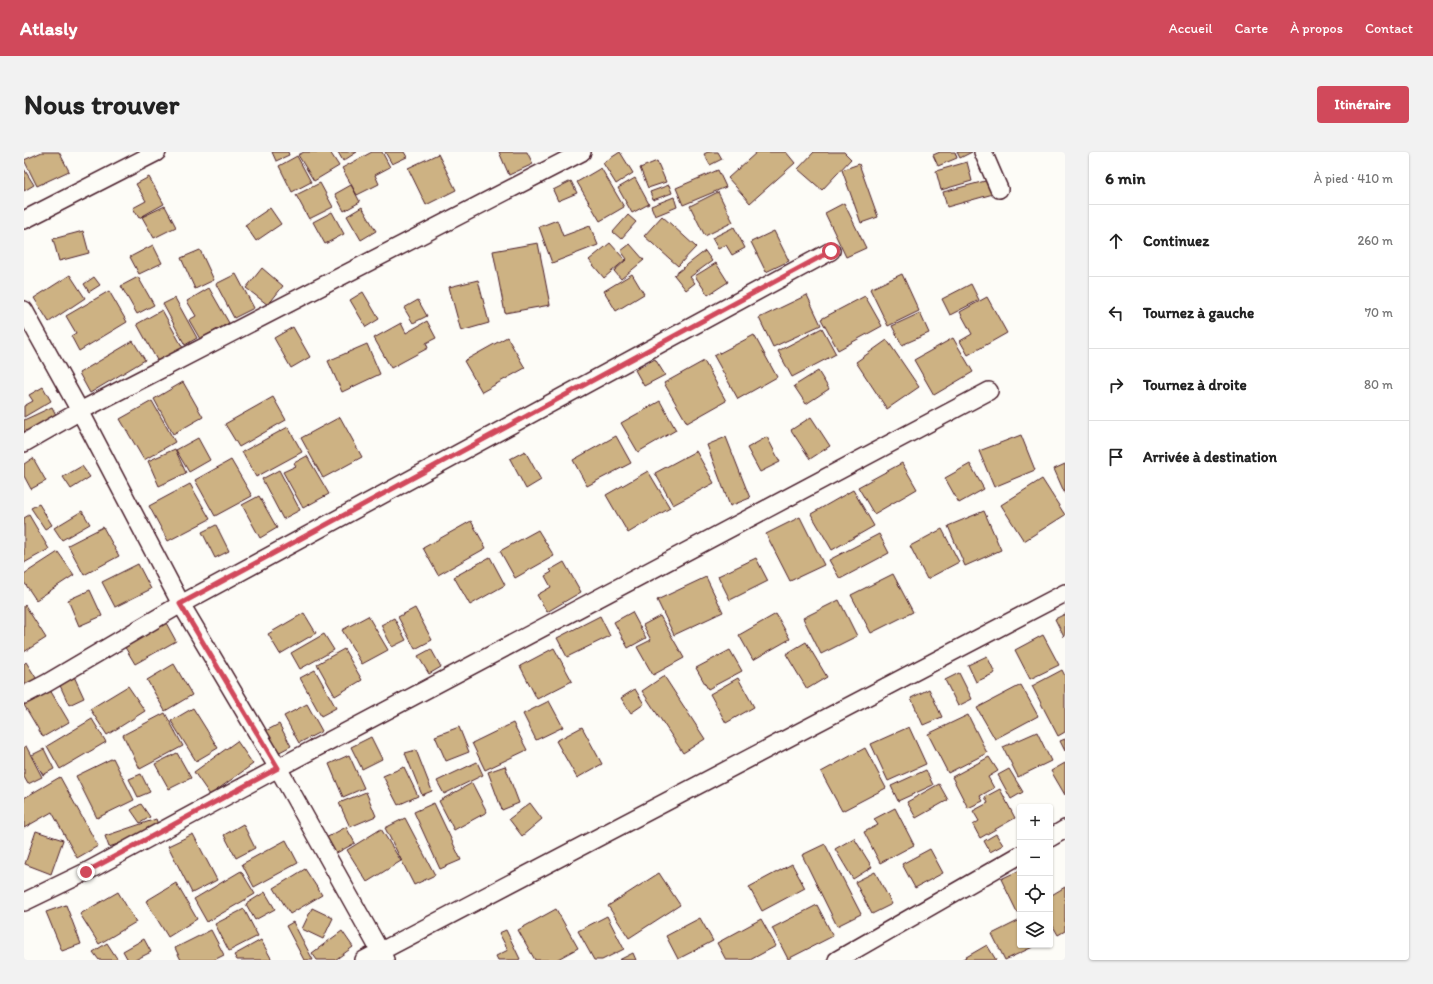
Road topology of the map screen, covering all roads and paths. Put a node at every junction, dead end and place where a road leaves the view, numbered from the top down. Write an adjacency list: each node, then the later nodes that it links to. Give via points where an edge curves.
1 (157, 152): 5 (street)
2 (582, 152): 9 (street)
3 (983, 152): 4 (street)
4 (998, 189)
5 (24, 220)
6 (831, 251): 12 (street)
7 (24, 310): 9 (street)
8 (989, 390): 14 (street)
9 (80, 411): 10 (street); 12 (street)
10 (24, 443)
11 (1065, 593): 19 (street)
12 (180, 604): 13 (street); 14 (street)
13 (24, 695)
14 (278, 768): 18 (street, via 86,872); 19 (street)
15 (1065, 829): 16 (street)
16 (1053, 836)
17 (1017, 857): 21 (street)
18 (24, 902)
19 (382, 956): 20 (street)
20 (364, 960)
21 (837, 960)

